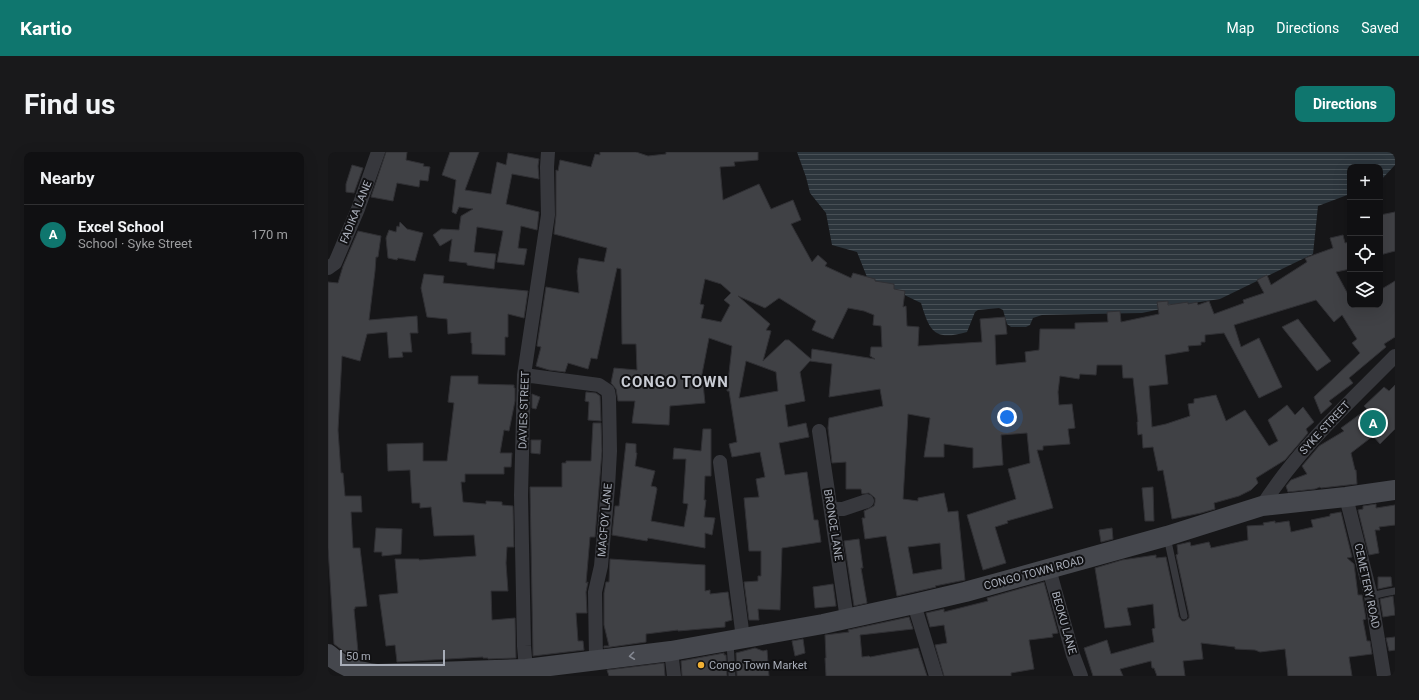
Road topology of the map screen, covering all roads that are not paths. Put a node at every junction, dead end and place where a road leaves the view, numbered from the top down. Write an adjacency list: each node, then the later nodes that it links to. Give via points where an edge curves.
1 (378, 152): 3 (street, FADIKA LANE, via 335,263)
2 (548, 152): 5 (street, DAVIES STREET, via 548,215)
3 (328, 268)
4 (1395, 356): 11 (street, SYKE STREET, via 1315,437 1277,483)
5 (524, 375): 23 (street, MACFOY LANE, via 599,385 608,391 610,451 601,566 595,592); 24 (street, DAVIES STREET, via 521,495)
6 (819, 431): 12 (street, BRONCE LANE)
7 (720, 462): 20 (street)
8 (1395, 490): 9 (main road, CONGO TOWN ROAD)
9 (1346, 498): 11 (main road, CONGO TOWN ROAD); 16 (street, CEMETERY ROAD)
10 (867, 501): 12 (street)
11 (1262, 506): 13 (main road, CONGO TOWN ROAD)
12 (831, 510): 19 (street, BRONCE LANE)
13 (1168, 536): 14 (main road, CONGO TOWN ROAD); 18 (lane)
14 (1049, 569): 17 (main road, CONGO TOWN ROAD); 28 (street, BEOKU LANE)
15 (1395, 591): 16 (lane)
16 (1371, 596): 29 (street, CEMETERY ROAD)
17 (914, 604): 19 (main road, CONGO TOWN ROAD); 27 (street)
18 (1184, 616)
19 (848, 619): 20 (main road, CONGO TOWN ROAD)
20 (736, 639): 21 (main road, CONGO TOWN ROAD); 26 (lane)
21 (671, 651): 23 (main road, CONGO TOWN ROAD, one-way to 23); 25 (street)
22 (328, 654): 24 (main road, CONGO TOWN ROAD, via 360,672 377,674)
23 (596, 660): 24 (main road, CONGO TOWN ROAD)
24 (526, 669)
25 (674, 676)
26 (732, 676)
27 (936, 676)
28 (1081, 676)
29 (1384, 676)

